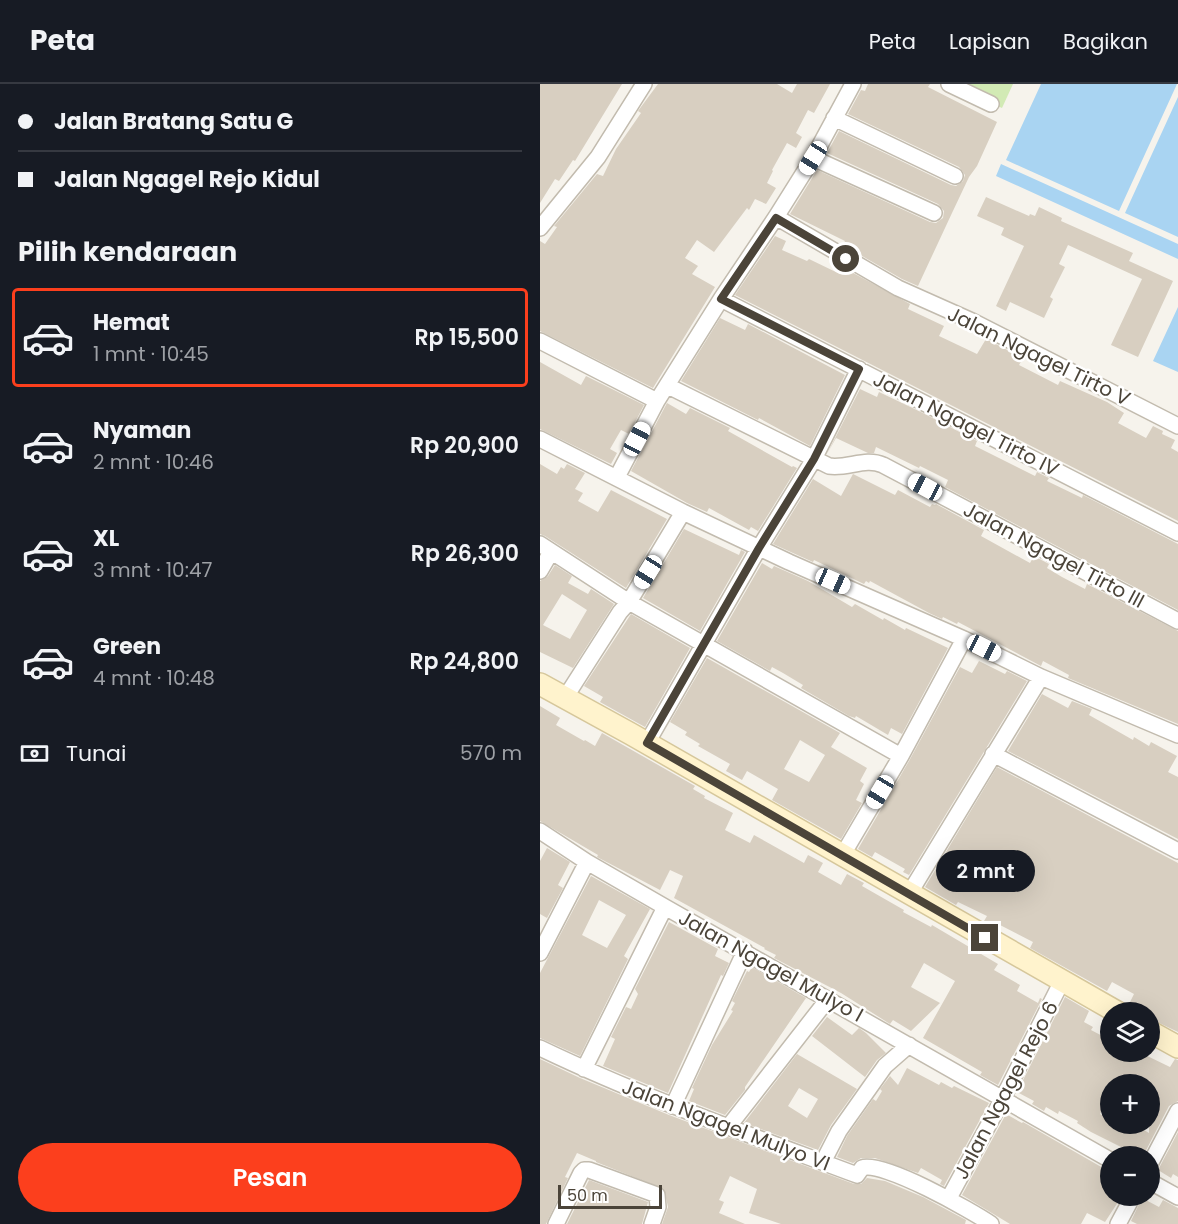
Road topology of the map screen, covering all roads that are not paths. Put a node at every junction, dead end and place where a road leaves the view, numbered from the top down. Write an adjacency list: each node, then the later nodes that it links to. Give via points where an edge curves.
1 (644, 84): 10 (street, via 598,157)
2 (853, 84): 5 (street)
3 (949, 84): 4 (street)
4 (992, 104)
5 (834, 118): 6 (street); 7 (street)
6 (813, 158): 8 (street); 9 (street)
7 (956, 176)
8 (934, 213)
9 (776, 218): 11 (street); 16 (street, Jalan Ngagel Tirto V, via 898,288 972,321)
10 (540, 228)
11 (721, 299): 13 (street, Jalan Ngagel Tirto IV); 14 (street)
12 (540, 341): 15 (street)
13 (859, 369): 18 (street); 21 (street, Jalan Ngagel Tirto IV)
14 (668, 386): 15 (street); 18 (street, Jalan Ngagel Tirto III)
15 (657, 401): 19 (street)
16 (1178, 426)
17 (540, 439): 19 (street)
18 (814, 459): 23 (street); 26 (street, Jalan Ngagel Tirto III, via 838,467 868,461 883,465)
19 (617, 477): 20 (street)
20 (683, 512): 23 (street); 25 (street)
21 (1178, 533)
22 (545, 548): 24 (street); 25 (street)
23 (759, 548): 27 (street); 28 (street)
24 (540, 571)
25 (629, 602): 28 (street); 31 (street)
26 (1178, 621)
27 (964, 639): 29 (street); 35 (street)
28 (705, 645): 33 (street); 35 (street)
29 (1041, 677): 32 (street); 34 (street)
30 (540, 684): 31 (main road)
31 (565, 698): 33 (main road)
32 (1178, 735)
33 (647, 743): 38 (main road)
34 (993, 754): 37 (street); 40 (street)
35 (902, 756): 38 (street)
36 (540, 831): 39 (street, Jalan Ngagel Mulyo I)
37 (1178, 851)
38 (842, 856): 40 (main road)
39 (587, 862): 41 (street, Jalan Ngagel Mulyo I); 43 (street)
40 (909, 894): 44 (main road)
41 (665, 907): 42 (street, Jalan Ngagel Mulyo I); 51 (street)
42 (745, 951): 45 (street, Jalan Ngagel Mulyo I); 53 (street)
43 (540, 953)
44 (1062, 981): 46 (main road); 52 (street, Jalan Ngagel Rejo 6)
45 (828, 999): 48 (street, Jalan Ngagel Mulyo I); 55 (street)
46 (1100, 1002)
47 (1160, 1037): 49 (main road)
48 (909, 1045): 52 (street, Jalan Ngagel Mulyo I); 58 (street, via 885,1066 839,1131)
49 (1178, 1047)
50 (540, 1048): 51 (street, Jalan Ngagel Mulyo VI)
51 (584, 1069): 53 (street, Jalan Ngagel Mulyo VI)
52 (1002, 1100): 57 (street, Jalan Ngagel Mulyo I); 61 (street, Jalan Ngagel Rejo 6)
53 (673, 1106): 55 (street, Jalan Ngagel Mulyo VI)
54 (1178, 1111): 56 (street)
55 (729, 1126): 58 (street, Jalan Ngagel Mulyo VI)
56 (1160, 1146)
57 (1100, 1154)
58 (823, 1162): 61 (street, Jalan Ngagel Mulyo VI, via 857,1175 862,1168 871,1166)
59 (1160, 1187): 60 (street)
60 (1178, 1197)
61 (949, 1198): 63 (street)
62 (1128, 1206): 67 (street)
63 (971, 1218): 66 (street)
64 (556, 1224): 65 (street, via 584,1170 657,1195 658,1207)
65 (652, 1224)
66 (991, 1224)
67 (1118, 1224)

